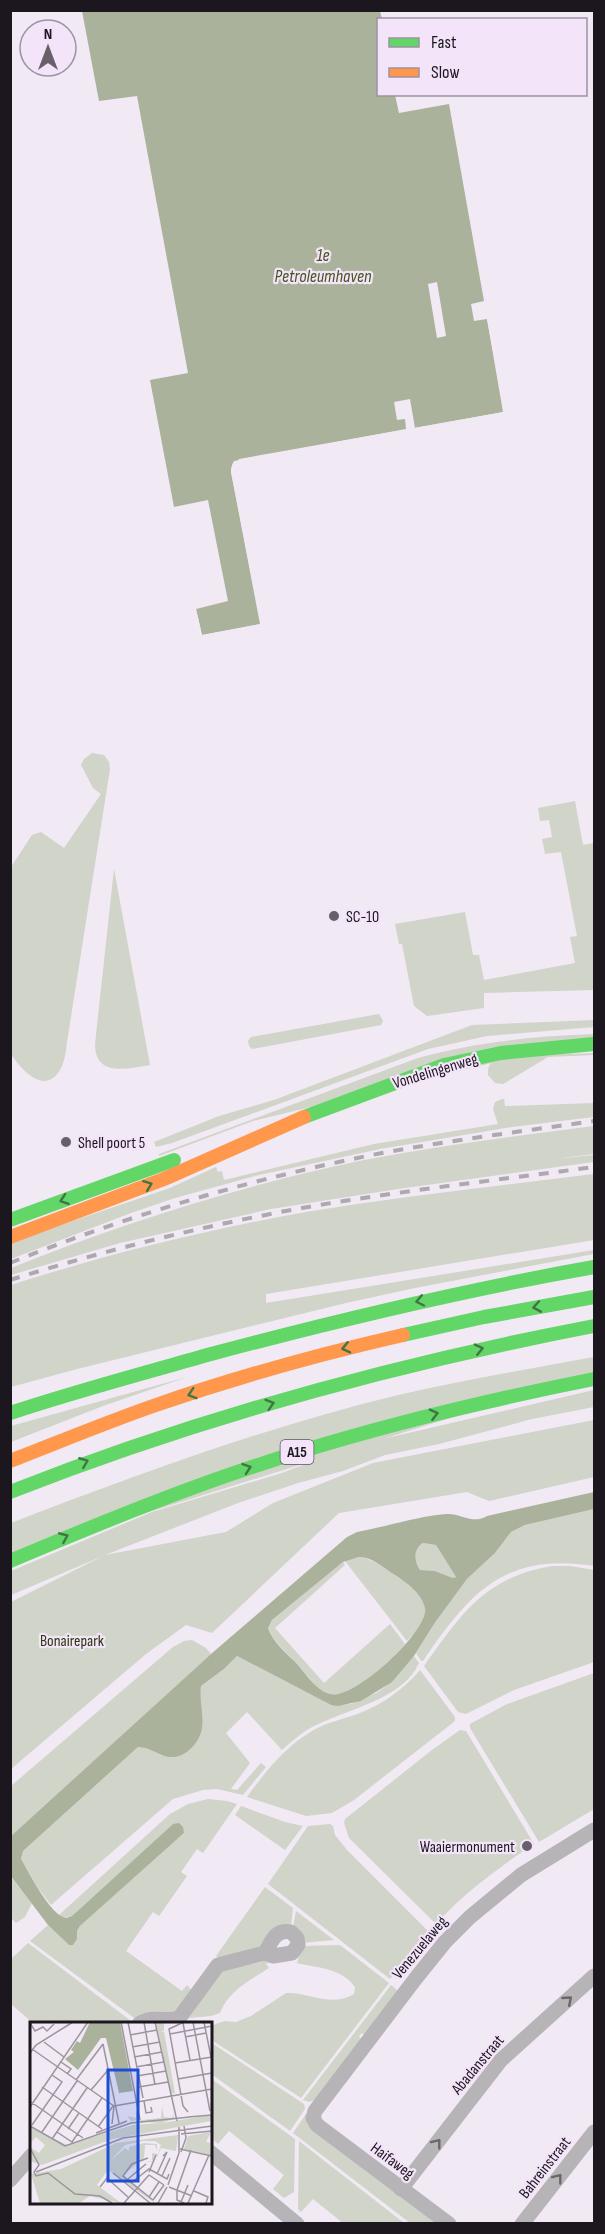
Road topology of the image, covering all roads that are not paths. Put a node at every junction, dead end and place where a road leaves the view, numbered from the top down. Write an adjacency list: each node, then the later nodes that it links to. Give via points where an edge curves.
1 (594, 1044): 2 (main road, Vondelingenweg, via 501,1053 444,1065)
2 (282, 1125): 3 (main road, Vondelingenweg, one-way to 3, via 253,1130); 4 (main road, Vondelingenweg, one-way to 2, via 164,1179)
3 (10, 1220)
4 (10, 1237)
5 (594, 1267): 8 (main road, one-way to 8, via 404,1304)
6 (594, 1297): 9 (main road, one-way to 9, via 493,1314)
7 (594, 1326): 15 (main road, one-way to 7, via 96,1458 318,1390 496,1345)
8 (266, 1340): 10 (main road); 12 (main road)
9 (308, 1358): 13 (main road, via 258,1357); 14 (main road, one-way to 14, via 157,1404)
10 (108, 1369)
11 (594, 1379): 16 (main road, A15, one-way to 11, via 163,1497 348,1436)
12 (10, 1413)
13 (10, 1419)
14 (10, 1461)
15 (10, 1492)
16 (10, 1561)
17 (594, 1830): 21 (street, Venezuelaweg, via 495,1894 445,1942 315,2111)
18 (265, 1953): 20 (street, via 218,1965 176,2020 153,2018)
19 (594, 1976): 26 (street, Abadanstraat, one-way to 19, via 501,2060)
20 (144, 2022)
21 (317, 2125): 26 (street, Haifaweg)
22 (594, 2132): 29 (street, Bahreinstraat, one-way to 22)
23 (212, 2154): 27 (street)
24 (30, 2157): 25 (street)
25 (10, 2180)
26 (401, 2189): 28 (street, Haifaweg)
27 (297, 2223)
28 (449, 2223)
29 (522, 2223)

